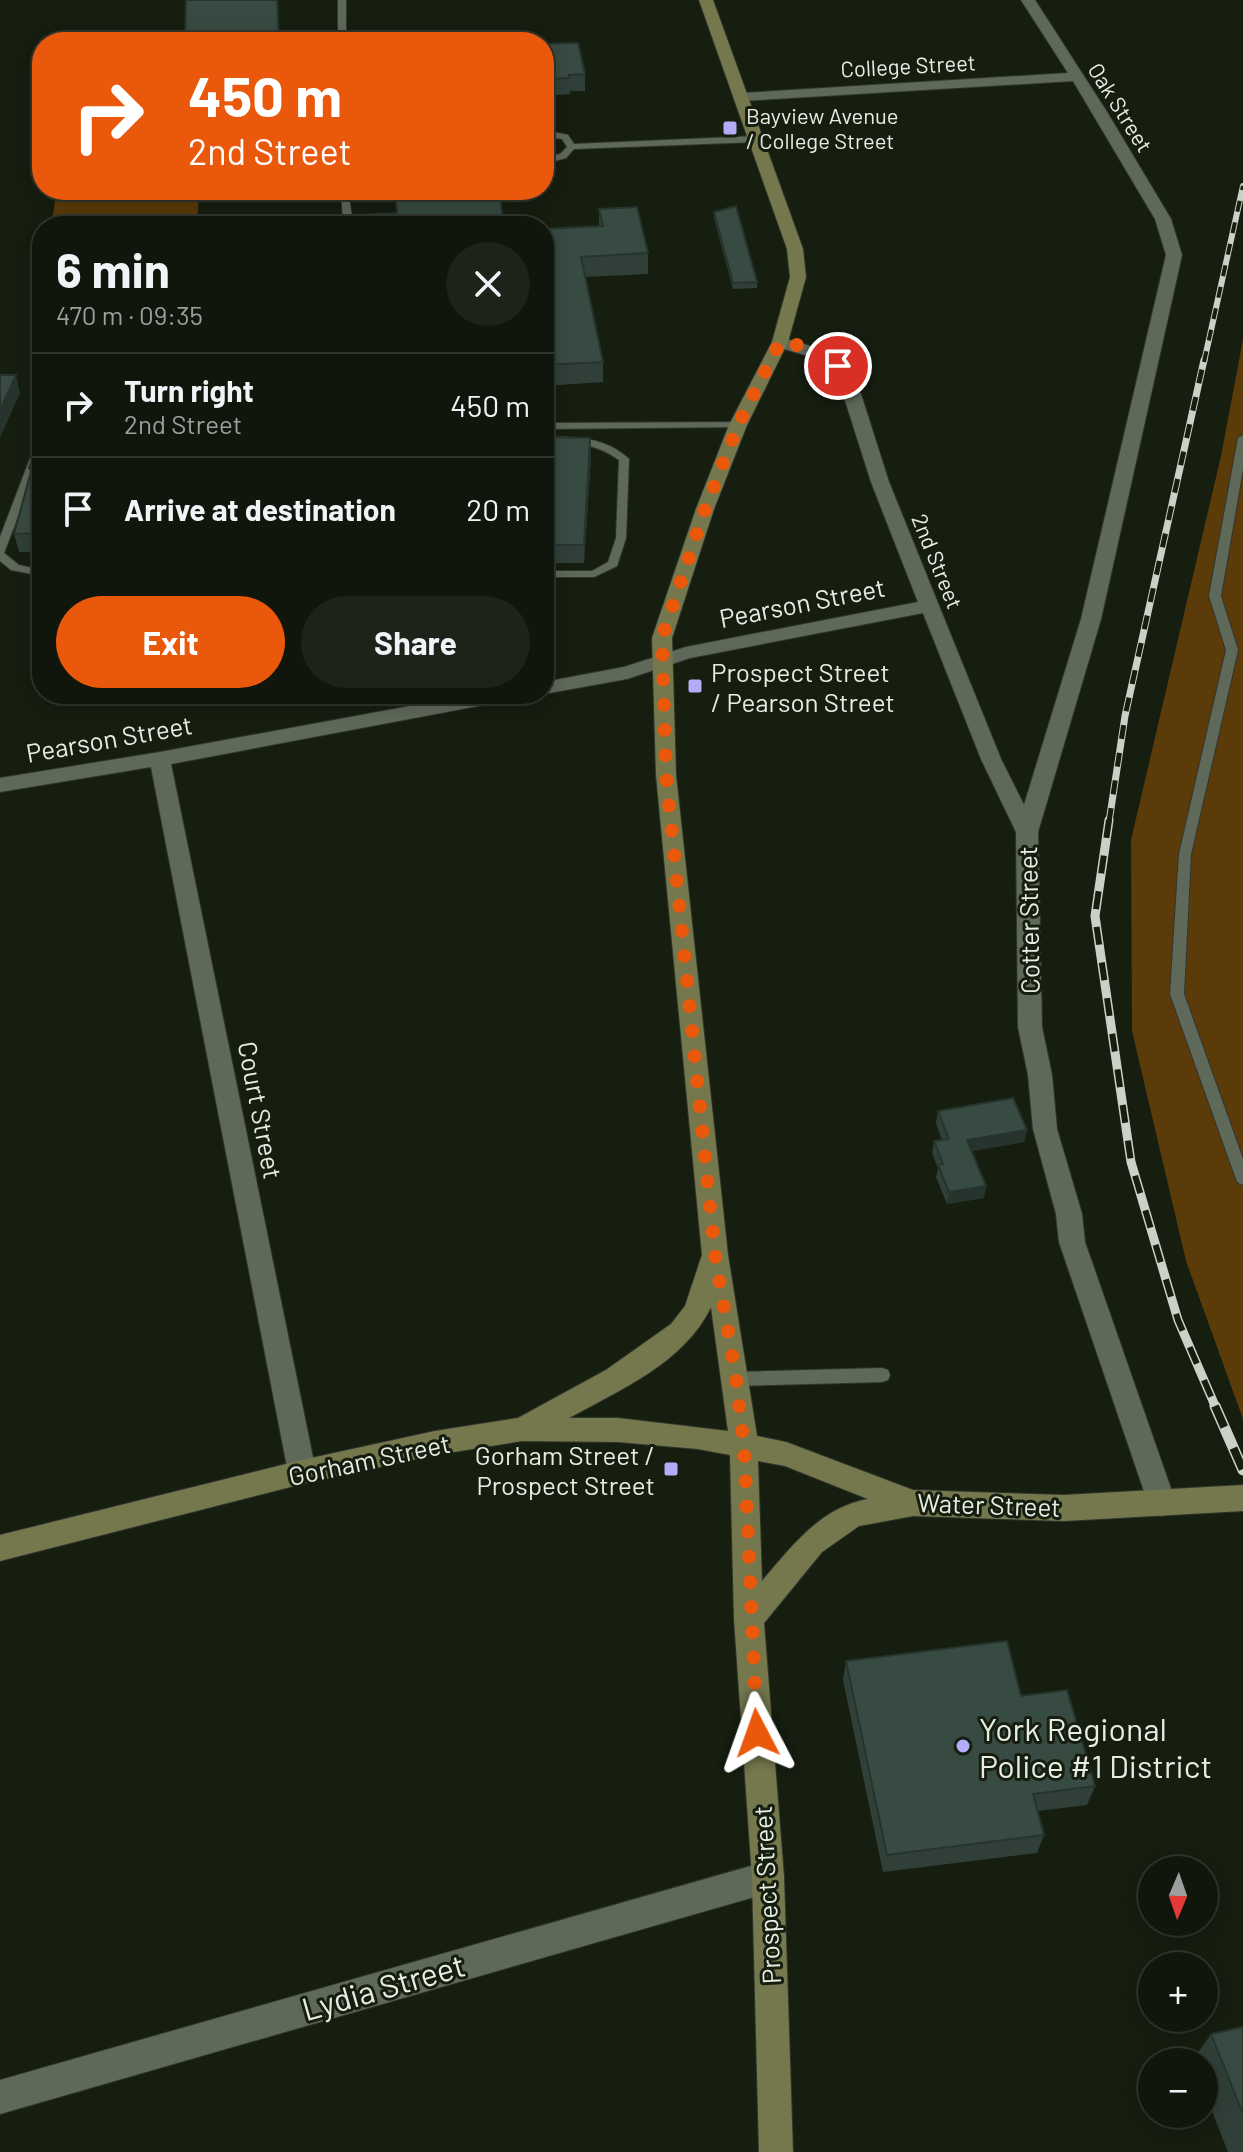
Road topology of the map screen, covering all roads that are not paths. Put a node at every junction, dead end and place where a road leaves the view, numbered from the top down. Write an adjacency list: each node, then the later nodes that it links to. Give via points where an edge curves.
1 (342, 0): 4 (lane)
2 (706, 0): 6 (main road)
3 (1028, 0): 5 (street, Oak Street)
4 (342, 32)
5 (1077, 77): 6 (street, College Street); 11 (street, Oak Street)
6 (742, 97): 8 (main road)
7 (554, 135): 9 (lane, via 565,137)
8 (757, 139): 9 (lane); 12 (main road, Prospect Street, via 795,249 798,277)
9 (572, 147): 10 (lane)
10 (554, 158)
11 (1171, 240): 28 (street, Cotter Street, via 1174,255 1091,619)
12 (780, 342): 13 (main road, Prospect Street); 22 (street, 2nd Street, via 818,352 838,366)
13 (738, 425): 14 (lane); 23 (main road, Prospect Street, via 662,638)
14 (554, 426)
15 (1243, 438): 17 (lane)
16 (554, 440): 21 (lane, via 586,439 624,459 621,538 613,564 594,574)
17 (1241, 461): 29 (lane, via 1215,596 1232,650 1185,854 1177,994)
18 (32, 467): 19 (lane)
19 (0, 553): 20 (lane, via 15,568)
20 (32, 571)
21 (554, 574)
22 (931, 605): 23 (street, Pearson Street, via 686,653); 28 (street, 2nd Street, via 991,759)
23 (662, 663): 24 (street, Pearson Street); 30 (main road, Prospect Street, via 666,775)
24 (554, 686)
25 (438, 704): 26 (street, Pearson Street)
26 (160, 759): 27 (street, Pearson Street); 35 (street, Court Street)
27 (0, 785)
28 (1027, 832): 38 (street, Cotter Street, via 1030,1027 1045,1129 1072,1242)
29 (1243, 1179)
30 (715, 1255): 32 (main road, Prospect Street); 33 (main road, via 693,1316 662,1347)
31 (882, 1375): 32 (lane)
32 (736, 1379): 34 (main road, Prospect Street)
33 (522, 1429): 34 (main road, Gorham Street, via 618,1430); 35 (main road, Gorham Street)
34 (744, 1446): 37 (main road, Water Street, via 786,1454); 40 (main road, Prospect Street)
35 (302, 1472): 39 (main road, Gorham Street)
36 (1243, 1498): 38 (main road, Water Street)
37 (912, 1503): 38 (main road, Water Street, via 1064,1508); 40 (main road, via 853,1514 812,1543)
38 (1162, 1503)
39 (0, 1548)
40 (749, 1619): 41 (main road, Prospect Street)
41 (768, 1877): 42 (street, Lydia Street); 43 (main road, Prospect Street)
42 (0, 2097)
43 (776, 2152)

